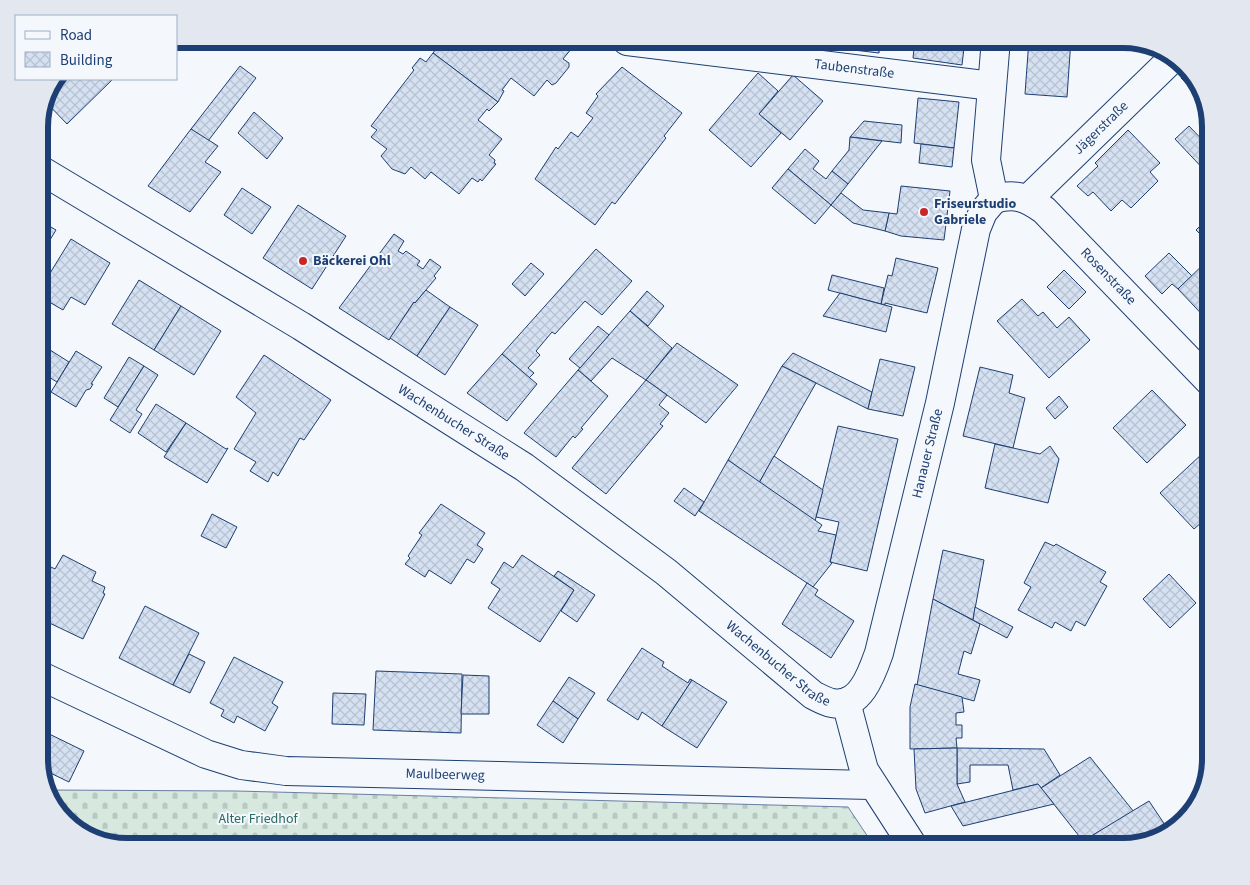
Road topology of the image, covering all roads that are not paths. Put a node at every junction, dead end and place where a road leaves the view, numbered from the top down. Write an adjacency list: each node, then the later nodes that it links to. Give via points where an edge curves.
1 (676, 47): 4 (street, Taubenstraße)
2 (995, 47): 4 (street)
3 (1169, 62): 7 (street, Jägerstraße)
4 (992, 86): 6 (street, via 986,160)
5 (48, 174): 10 (street, Wachenbucher Straße, via 301,326 524,467 666,572 814,695 833,703)
6 (994, 198): 7 (street); 10 (street, Hanauer Straße, via 976,229 940,403 879,653 870,680)
7 (1028, 198): 8 (street, Rosenstraße, via 1044,210)
8 (1202, 374)
9 (48, 679): 11 (street, Maulbeerweg, via 174,740 241,765 286,771)
10 (846, 702): 11 (street)
11 (871, 785): 12 (street)
12 (907, 838)

